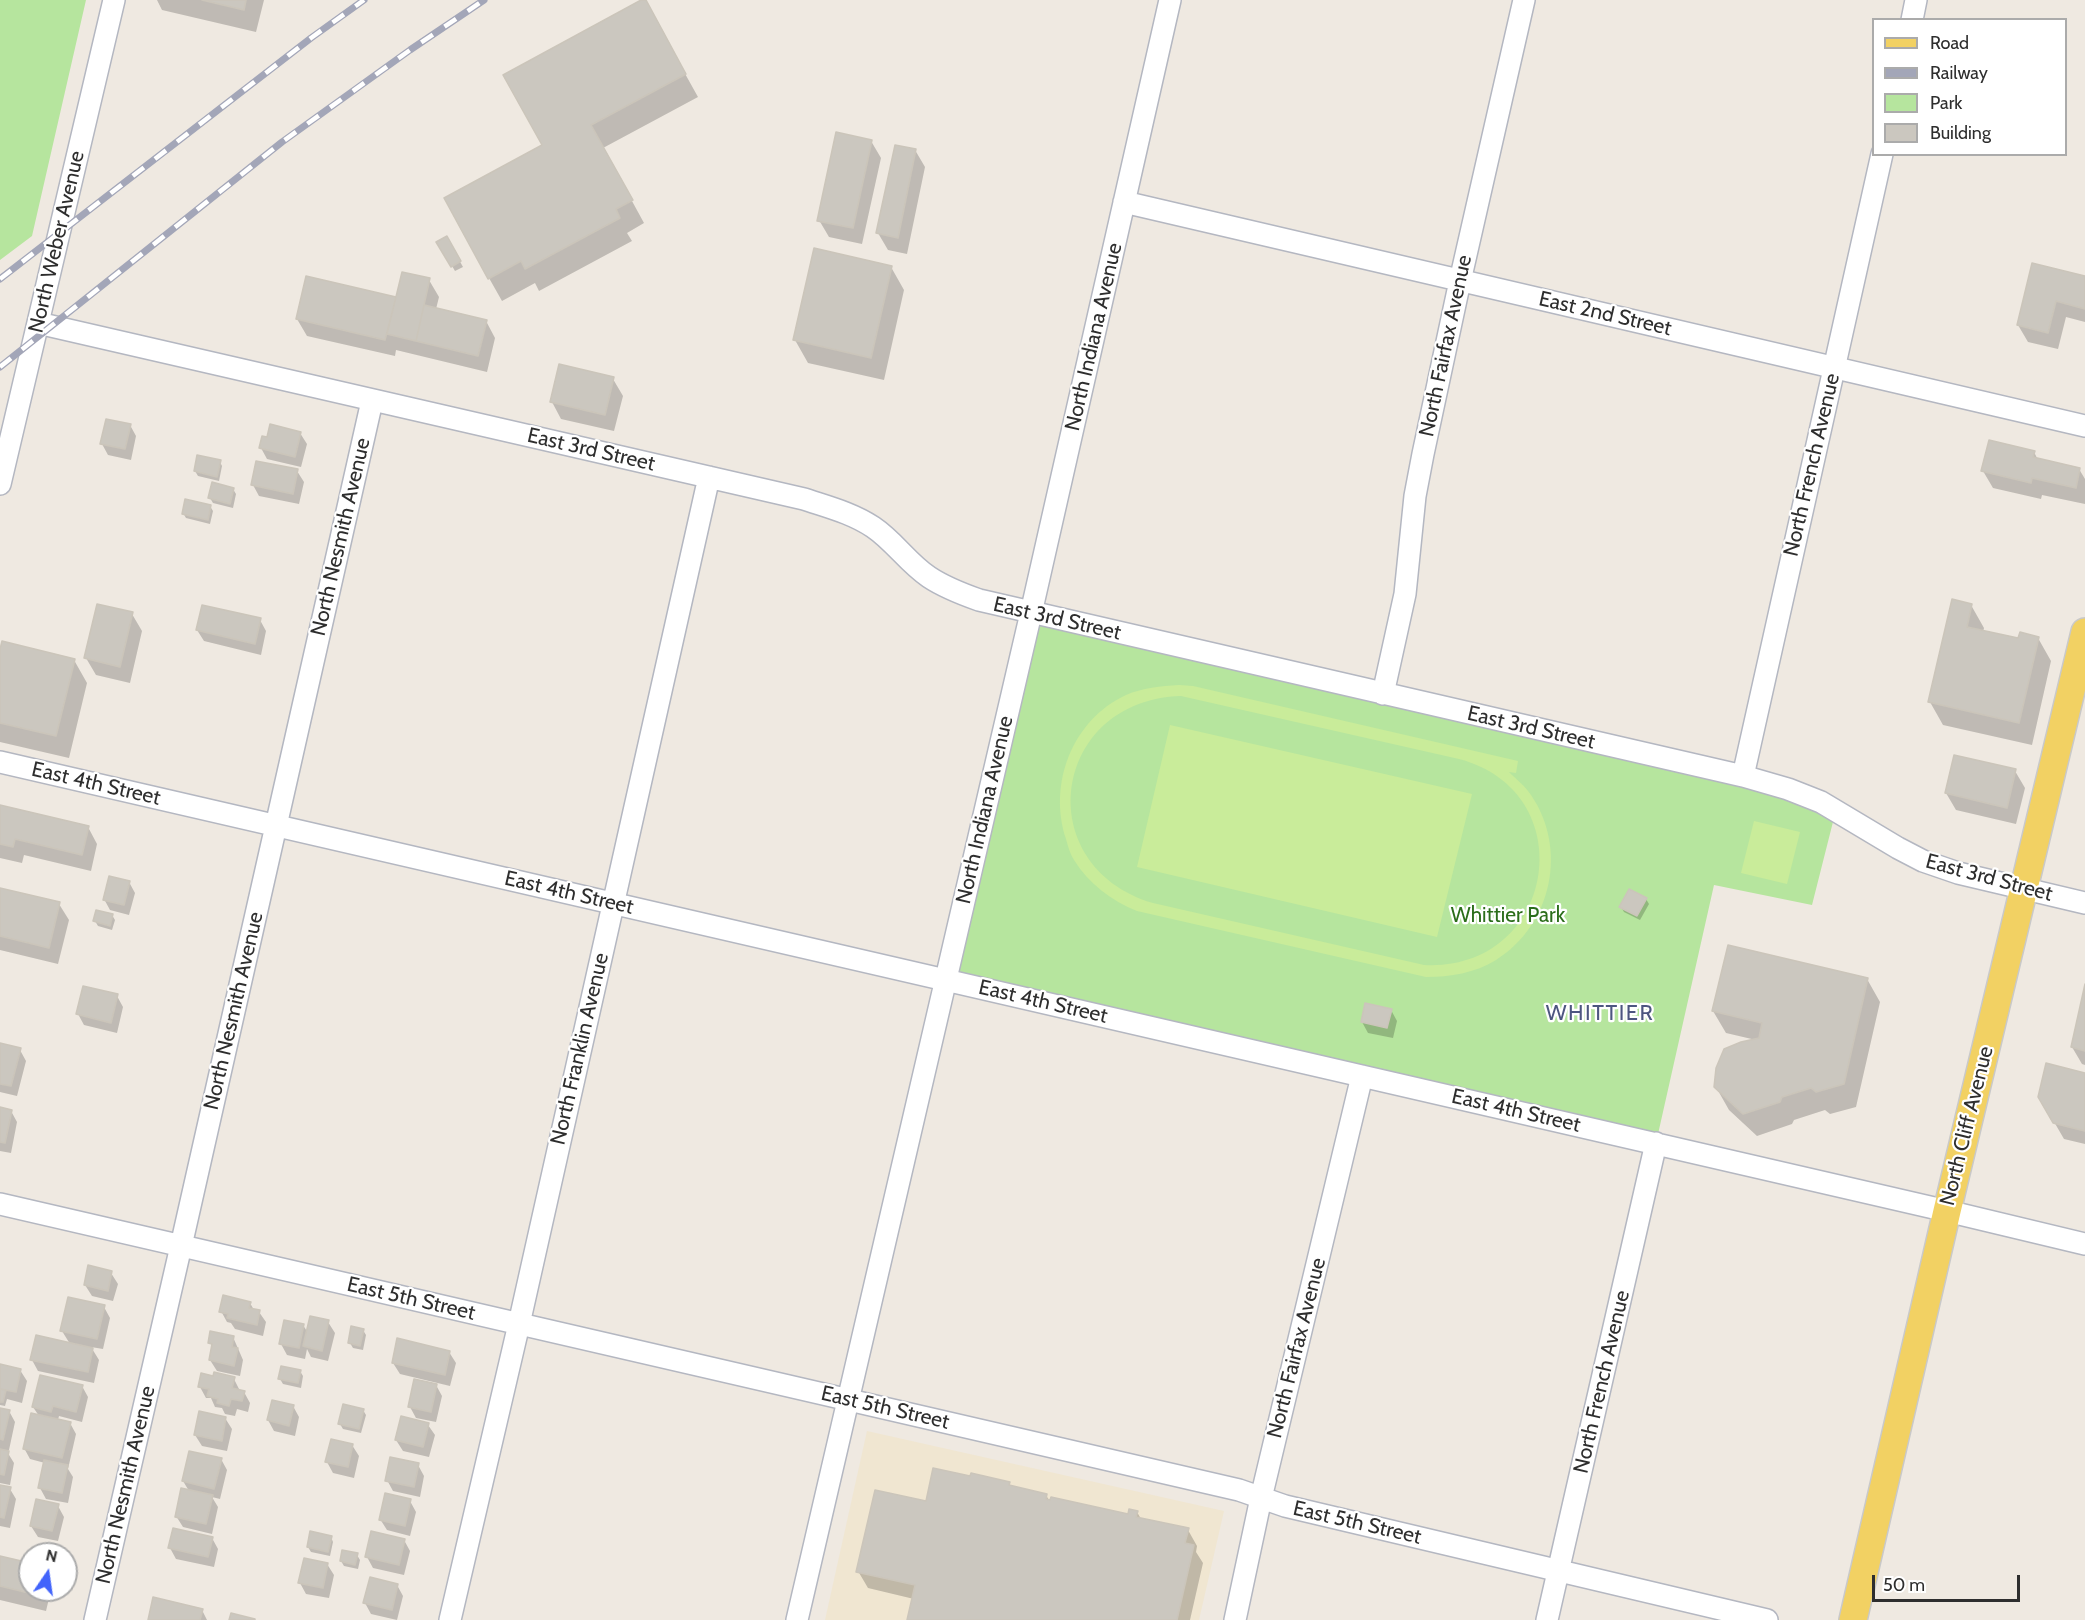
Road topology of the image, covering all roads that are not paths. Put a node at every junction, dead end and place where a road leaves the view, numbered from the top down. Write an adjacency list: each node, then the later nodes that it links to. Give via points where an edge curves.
1 (114, 0): 9 (street, North Weber Avenue)
2 (1170, 0): 7 (street, North Indiana Avenue)
3 (1524, 0): 8 (street, North Fairfax Avenue)
4 (1916, 0): 5 (street)
5 (1912, 18)
6 (1882, 156): 10 (street, North French Avenue)
7 (1124, 202): 8 (street, East 2nd Street); 15 (street, North Indiana Avenue)
8 (1460, 281): 10 (street, East 2nd Street); 17 (street, North Fairfax Avenue, via 1415,496 1405,594)
9 (38, 323): 11 (street, East 3rd Street); 14 (street, North Weber Avenue)
10 (1834, 368): 12 (street, East 2nd Street); 19 (street, North French Avenue)
11 (372, 401): 13 (street, East 3rd Street); 20 (street, North Nesmith Avenue)
12 (2085, 426)
13 (709, 477): 15 (street, East 3rd Street, via 842,511 874,528 942,585); 22 (street, North Franklin Avenue)
14 (0, 483)
15 (1031, 613): 17 (street, East 3rd Street); 24 (street, North Indiana Avenue)
16 (2085, 632): 21 (main road, North Cliff Avenue)
17 (1383, 694): 19 (street, East 3rd Street)
18 (0, 762): 20 (street, East 4th Street)
19 (1743, 776): 21 (street, East 3rd Street, via 1821,802 1923,861)
20 (276, 825): 22 (street, East 4th Street); 30 (street, North Nesmith Avenue)
21 (2025, 889): 23 (street, East 3rd Street); 28 (main road, North Cliff Avenue)
22 (613, 903): 24 (street, East 4th Street); 31 (street, North Franklin Avenue)
23 (2085, 903)
24 (946, 980): 25 (street, East 4th Street); 32 (street, North Indiana Avenue)
25 (1362, 1076): 26 (street, East 4th Street); 33 (street, North Fairfax Avenue)
26 (1656, 1143): 28 (street, East 4th Street); 34 (street, North French Avenue)
27 (0, 1204): 30 (street, East 5th Street)
28 (1947, 1210): 29 (street, East 4th Street); 41 (main road, North Cliff Avenue)
29 (2085, 1244)
30 (181, 1246): 31 (street, East 5th Street); 35 (street, North Nesmith Avenue)
31 (519, 1324): 32 (street, East 5th Street); 36 (street, North Franklin Avenue)
32 (848, 1400): 33 (street, East 5th Street, via 1228,1487); 37 (street, North Indiana Avenue)
33 (1261, 1498): 34 (street, East 5th Street); 38 (street, North Fairfax Avenue)
34 (1559, 1571): 39 (street, North French Avenue); 40 (street, East 5th Street)
35 (95, 1620)
36 (450, 1620)
37 (797, 1620)
38 (1235, 1620)
39 (1547, 1620)
40 (1767, 1620)
41 (1852, 1620)

